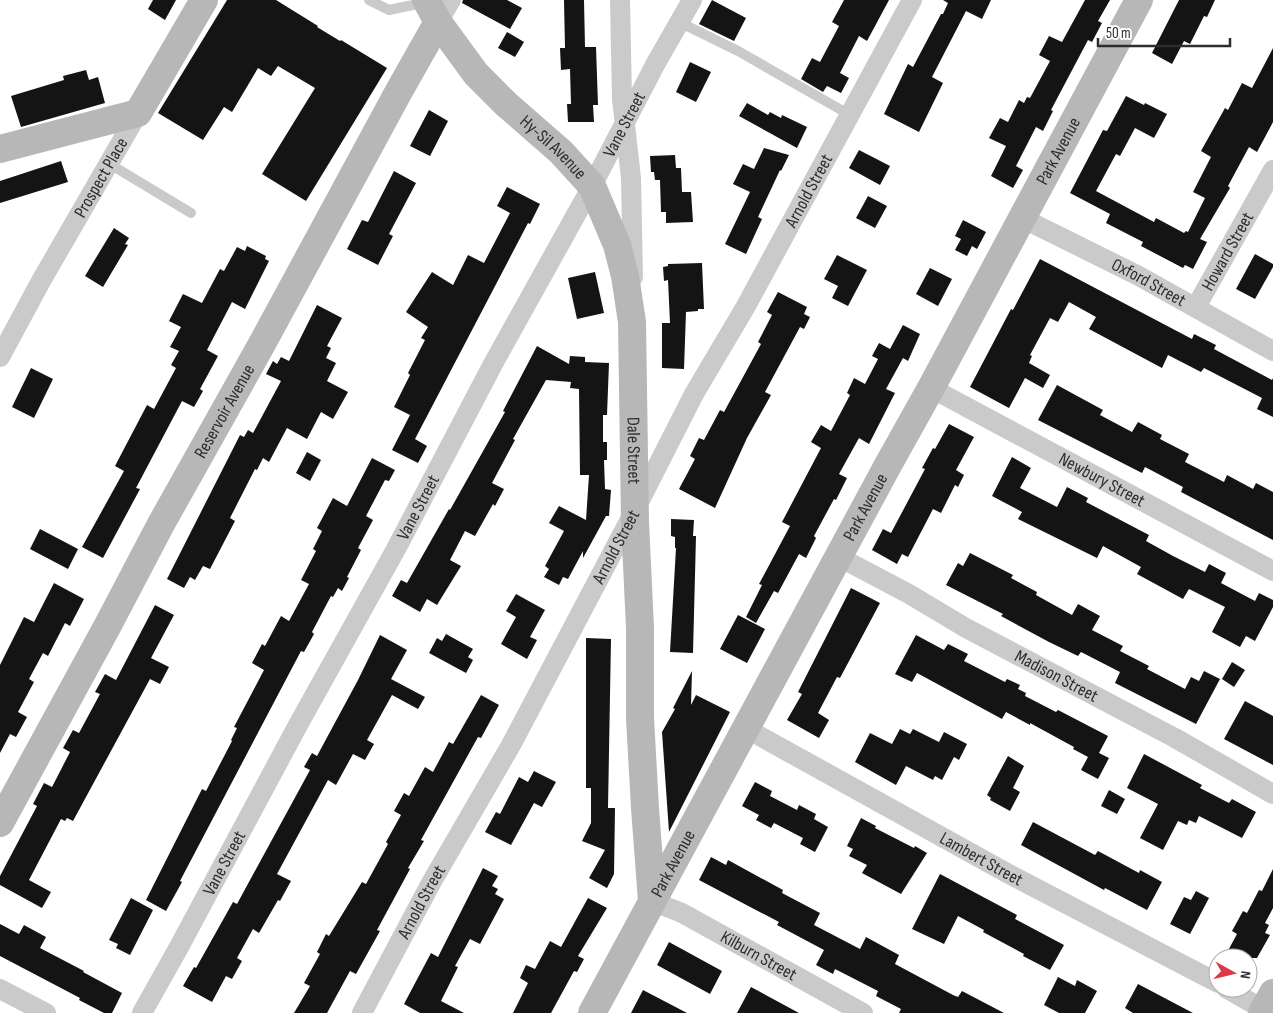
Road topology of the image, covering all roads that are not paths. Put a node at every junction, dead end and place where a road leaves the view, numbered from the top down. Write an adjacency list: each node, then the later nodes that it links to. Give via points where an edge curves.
1 (204, 0): 9 (street, Prospect Place)
2 (369, 0): 7 (lane, via 389,10)
3 (620, 0): 11 (street, Dale Street)
4 (692, 0): 8 (street, Vane Street)
5 (912, 0): 10 (street, Arnold Street)
6 (1139, 0): 17 (street, Park Avenue)
7 (435, 6): 15 (street, Hy-Sil Avenue, via 476,74 561,152); 28 (street, Reservoir Avenue, via 398,90)
8 (679, 22): 10 (lane); 11 (street, Vane Street)
9 (138, 113): 12 (street); 13 (street, Prospect Place)
10 (850, 115): 23 (street, Arnold Street, via 694,394)
11 (625, 123): 15 (street, Vane Street); 19 (street, Dale Street, via 631,178)
12 (0, 149)
13 (108, 163): 16 (lane); 21 (street, Prospect Place)
14 (1273, 170): 18 (street, Howard Street)
15 (592, 186): 19 (street, Hy-Sil Avenue, via 617,245); 35 (street, Vane Street)
16 (192, 213)
17 (1022, 218): 18 (street, Oxford Street); 22 (street, Park Avenue)
18 (1196, 307): 20 (street, Oxford Street)
19 (632, 322): 23 (street, Dale Street)
20 (1273, 350)
21 (0, 357)
22 (931, 388): 24 (street, Park Avenue); 25 (street, Newbury Street)
23 (635, 510): 29 (street, Dale Street, via 641,727); 36 (street, Arnold Street, via 511,745 431,882)
24 (839, 557): 26 (street, Park Avenue); 27 (street, Madison Street)
25 (1273, 571)
26 (747, 729): 29 (street, Park Avenue); 30 (street, Lambert Street, via 1007,873)
27 (1273, 794)
28 (0, 823)
29 (652, 901): 37 (street, Park Avenue); 38 (street, Kilburn Street, via 682,913)
30 (1208, 978)
31 (0, 989): 34 (street)
32 (1250, 998): 33 (street)
33 (1266, 1005)
34 (46, 1013)
35 (142, 1013)
36 (362, 1013)
37 (592, 1013)
38 (863, 1013)

